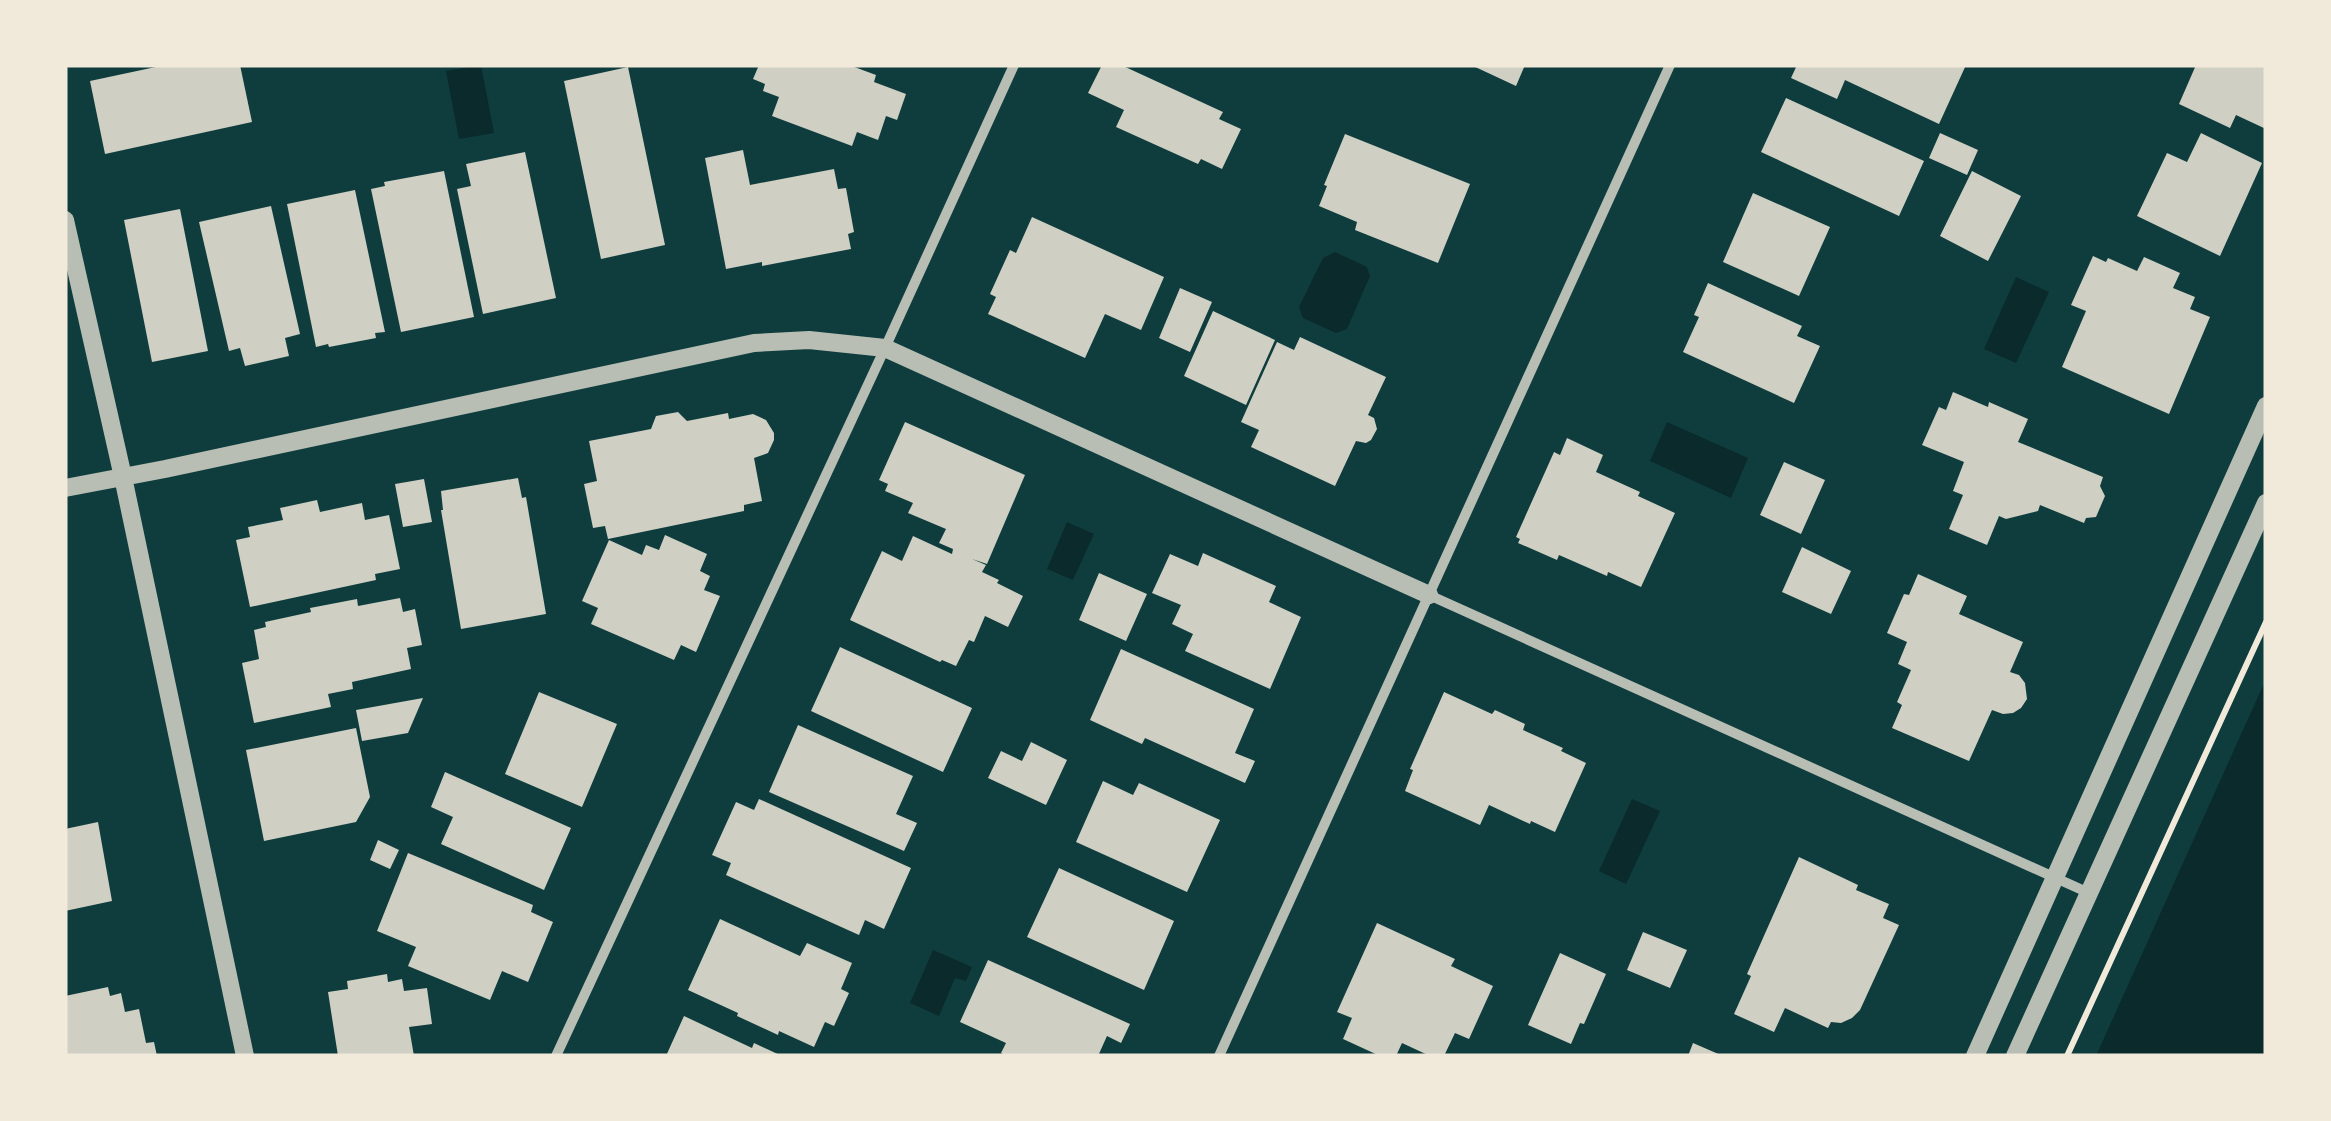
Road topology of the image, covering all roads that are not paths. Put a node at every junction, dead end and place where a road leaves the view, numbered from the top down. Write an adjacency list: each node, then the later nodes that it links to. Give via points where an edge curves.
1 (1014, 65): 4 (street)
2 (1670, 65): 9 (street)
3 (65, 220): 6 (street)
4 (885, 348): 6 (street, via 809,340 754,343); 9 (street); 13 (street)
5 (2266, 406): 10 (street)
6 (123, 477): 7 (street); 12 (street)
7 (65, 488)
8 (2266, 503): 11 (street)
9 (1429, 595): 10 (street); 14 (street)
10 (2056, 878): 11 (street); 15 (street)
11 (2089, 893): 16 (street)
12 (245, 1056)
13 (556, 1056)
14 (1219, 1056)
15 (1975, 1056)
16 (2015, 1056)

